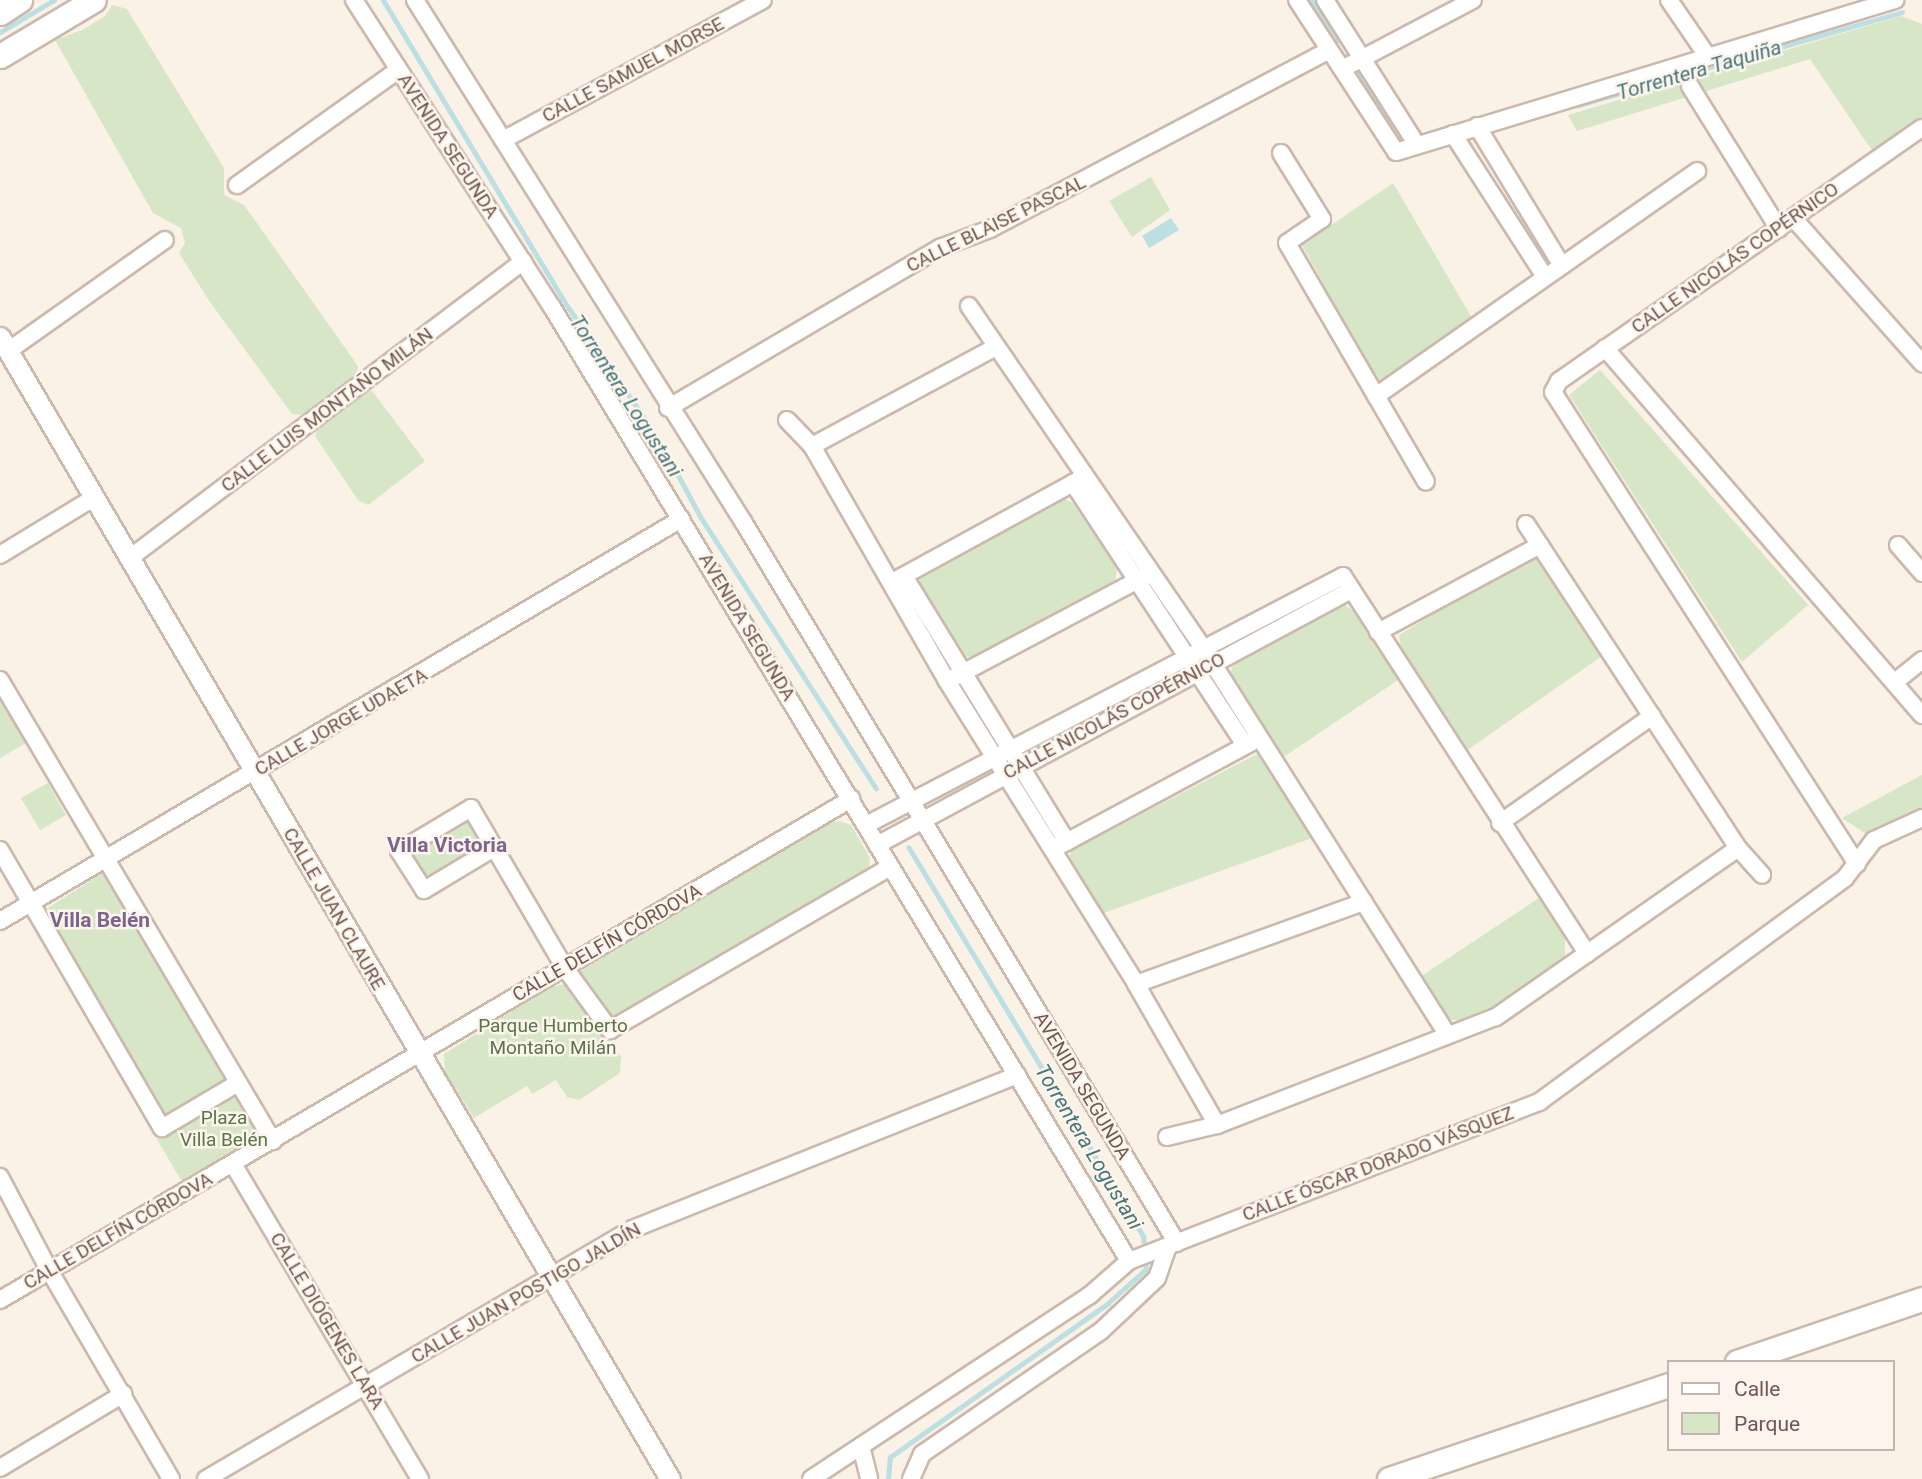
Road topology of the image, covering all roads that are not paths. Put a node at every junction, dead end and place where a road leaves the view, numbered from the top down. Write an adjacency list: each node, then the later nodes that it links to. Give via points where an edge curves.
1 (20, 0): 11 (main road)
2 (94, 0): 14 (main road)
3 (354, 0): 17 (street, AVENIDA SEGUNDA)
4 (415, 0): 22 (street, AVENIDA SEGUNDA)
5 (763, 0): 22 (street, CALLE SAMUEL MORSE)
6 (1297, 0): 12 (street)
7 (1325, 0): 15 (street)
8 (1473, 0): 15 (street)
9 (1670, 0): 13 (street)
10 (1895, 0): 13 (street)
11 (0, 13)
12 (1329, 50): 16 (street); 39 (street, CALLE BLAISE PASCAL, via 990,229 940,248)
13 (1706, 54): 19 (street)
14 (0, 56)
15 (1365, 60): 16 (street); 23 (street)
16 (1342, 69): 23 (street, via 1396,152)
17 (398, 70): 26 (street); 30 (street, AVENIDA SEGUNDA)
18 (1690, 86): 28 (street)
19 (1477, 126): 21 (street); 31 (street)
20 (1922, 128): 27 (street, CALLE NICOLÁS COPÉRNICO)
21 (1453, 134): 23 (street); 32 (street)
22 (503, 140): 39 (street, AVENIDA SEGUNDA)
23 (1417, 145)
24 (1281, 153): 38 (street, via 1322,219 1287,243)
25 (1697, 171): 31 (street)
26 (237, 185)
27 (1794, 219): 28 (street, CALLE NICOLÁS COPÉRNICO); 37 (street)
28 (1779, 229): 36 (street, CALLE NICOLÁS COPÉRNICO)
29 (165, 240): 34 (street)
30 (523, 262): 45 (street, AVENIDA SEGUNDA); 50 (street, CALLE LUIS MONTAÑO MILÁN)
31 (1561, 264): 32 (street)
32 (1544, 275): 38 (street)
33 (969, 306): 35 (street)
34 (4, 344): 44 (street, CALLE JUAN CLAURE)
35 (996, 347): 41 (street); 42 (street)
36 (1605, 348): 64 (street); 87 (street, CALLE NICOLÁS COPÉRNICO, via 1559,381 1553,393)
37 (1922, 363)
38 (1376, 396): 43 (street)
39 (668, 408): 75 (street, AVENIDA SEGUNDA, via 744,523)
40 (787, 419): 41 (street)
41 (812, 446): 53 (street)
42 (1079, 479): 52 (street); 53 (street)
43 (1426, 482)
44 (95, 497): 49 (street); 50 (street, CALLE JUAN CLAURE)
45 (681, 519): 72 (street, CALLE JORGE UDAETA); 74 (street, AVENIDA SEGUNDA)
46 (1527, 524): 47 (street)
47 (1540, 544): 55 (street); 66 (street)
48 (1898, 545): 51 (street)
49 (0, 555)
50 (131, 557): 72 (street, CALLE JUAN CLAURE)
51 (1922, 573)
52 (1144, 577): 56 (street); 57 (street); 61 (street)
53 (897, 580): 61 (street); 63 (street)
54 (1352, 590): 55 (street); 56 (street, CALLE NICOLÁS COPÉRNICO, via 1342,576); 59 (street, CALLE NICOLÁS COPÉRNICO)
55 (1378, 632): 78 (street)
56 (1203, 648): 57 (street, CALLE NICOLÁS COPÉRNICO); 59 (street)
57 (1187, 657): 60 (street); 69 (street, CALLE NICOLÁS COPÉRNICO)
58 (1922, 660): 64 (street)
59 (1213, 664): 60 (street, CALLE NICOLÁS COPÉRNICO); 67 (street)
60 (1197, 672): 68 (street); 71 (street, CALLE NICOLÁS COPÉRNICO)
61 (962, 673): 63 (street); 69 (street)
62 (0, 680): 86 (street)
63 (947, 681): 70 (street)
64 (1895, 682): 65 (street)
65 (1922, 715)
66 (1652, 716): 78 (street); 83 (street)
67 (1260, 737): 68 (street); 90 (street)
68 (1245, 746): 80 (street)
69 (1009, 750): 70 (street, CALLE NICOLÁS COPÉRNICO); 71 (street)
70 (994, 757): 73 (street); 75 (street, CALLE NICOLÁS COPÉRNICO)
71 (1020, 766): 73 (street, CALLE NICOLÁS COPÉRNICO); 80 (street)
72 (255, 772): 86 (street, CALLE JORGE UDAETA); 97 (street, CALLE JUAN CLAURE)
73 (1005, 775): 77 (street, CALLE NICOLÁS COPÉRNICO); 85 (street)
74 (851, 799): 79 (street, AVENIDA SEGUNDA); 94 (street, CALLE DELFÍN CÓRDOVA)
75 (910, 801): 77 (street, AVENIDA SEGUNDA); 79 (street, CALLE NICOLÁS COPÉRNICO)
76 (1922, 818): 87 (street, CALLE ÓSCAR DORADO VÁSQUEZ, via 1874,840)
77 (920, 820): 81 (street, CALLE NICOLÁS COPÉRNICO); 105 (street, AVENIDA SEGUNDA)
78 (1500, 823): 93 (street)
79 (866, 825): 81 (street, AVENIDA SEGUNDA)
80 (1067, 842): 85 (street)
81 (877, 845): 88 (street, AVENIDA SEGUNDA)
82 (494, 848): 82 (street, via 471,808 400,851 424,890); 94 (street)
83 (1738, 848): 89 (street); 93 (street)
84 (0, 850): 91 (street)
85 (1051, 850): 95 (street)
86 (107, 860): 91 (street, CALLE JORGE UDAETA); 99 (street)
87 (1857, 864): 105 (street, CALLE ÓSCAR DORADO VÁSQUEZ, via 1714,978 1539,1102)
88 (890, 867): 94 (street, via 610,1030); 98 (street, AVENIDA SEGUNDA)
89 (1762, 874)
90 (1364, 902): 95 (street); 96 (street)
91 (31, 904): 92 (street, CALLE JORGE UDAETA); 99 (street, via 162,1128)
92 (0, 921)
93 (1588, 954): 96 (street, via 1496,1017)
94 (565, 968): 97 (street, CALLE DELFÍN CÓRDOVA)
95 (1136, 984): 100 (street)
96 (1448, 1035): 100 (street)
97 (419, 1054): 102 (street, CALLE DELFÍN CÓRDOVA); 107 (street, CALLE JUAN CLAURE)
98 (1017, 1075): 105 (street, AVENIDA SEGUNDA); 107 (street, CALLE JUAN POSTIGO JALDÍN, via 630,1230)
99 (238, 1083): 102 (street)
100 (1217, 1125): 101 (street)
101 (1167, 1137)
102 (273, 1141): 103 (street, CALLE DELFÍN CÓRDOVA)
103 (233, 1164): 106 (street, CALLE DELFÍN CÓRDOVA); 112 (street, CALLE DIÓGENES LARA)
104 (0, 1177): 106 (street)
105 (1154, 1252): 114 (street, CALLE ÓSCAR DORADO VÁSQUEZ); 122 (street, via 1157,1278 1101,1331 922,1454)
106 (49, 1270): 109 (street, CALLE DELFÍN CÓRDOVA); 113 (street)
107 (552, 1278): 112 (street, CALLE JUAN POSTIGO JALDÍN); 119 (street, CALLE JUAN CLAURE)
108 (1922, 1299): 110 (main road)
109 (0, 1300)
110 (1743, 1360)
111 (1666, 1386): 123 (main road)
112 (365, 1387): 117 (street, CALLE JUAN POSTIGO JALDÍN); 118 (street, CALLE DIÓGENES LARA)
113 (123, 1394): 115 (street); 116 (street)
114 (861, 1446): 120 (street, CALLE ÓSCAR DORADO VÁSQUEZ); 121 (street)
115 (0, 1468)
116 (171, 1479)
117 (206, 1479)
118 (420, 1479)
119 (670, 1479)
120 (811, 1479)
121 (869, 1479)
122 (911, 1479)
123 (1389, 1479)

